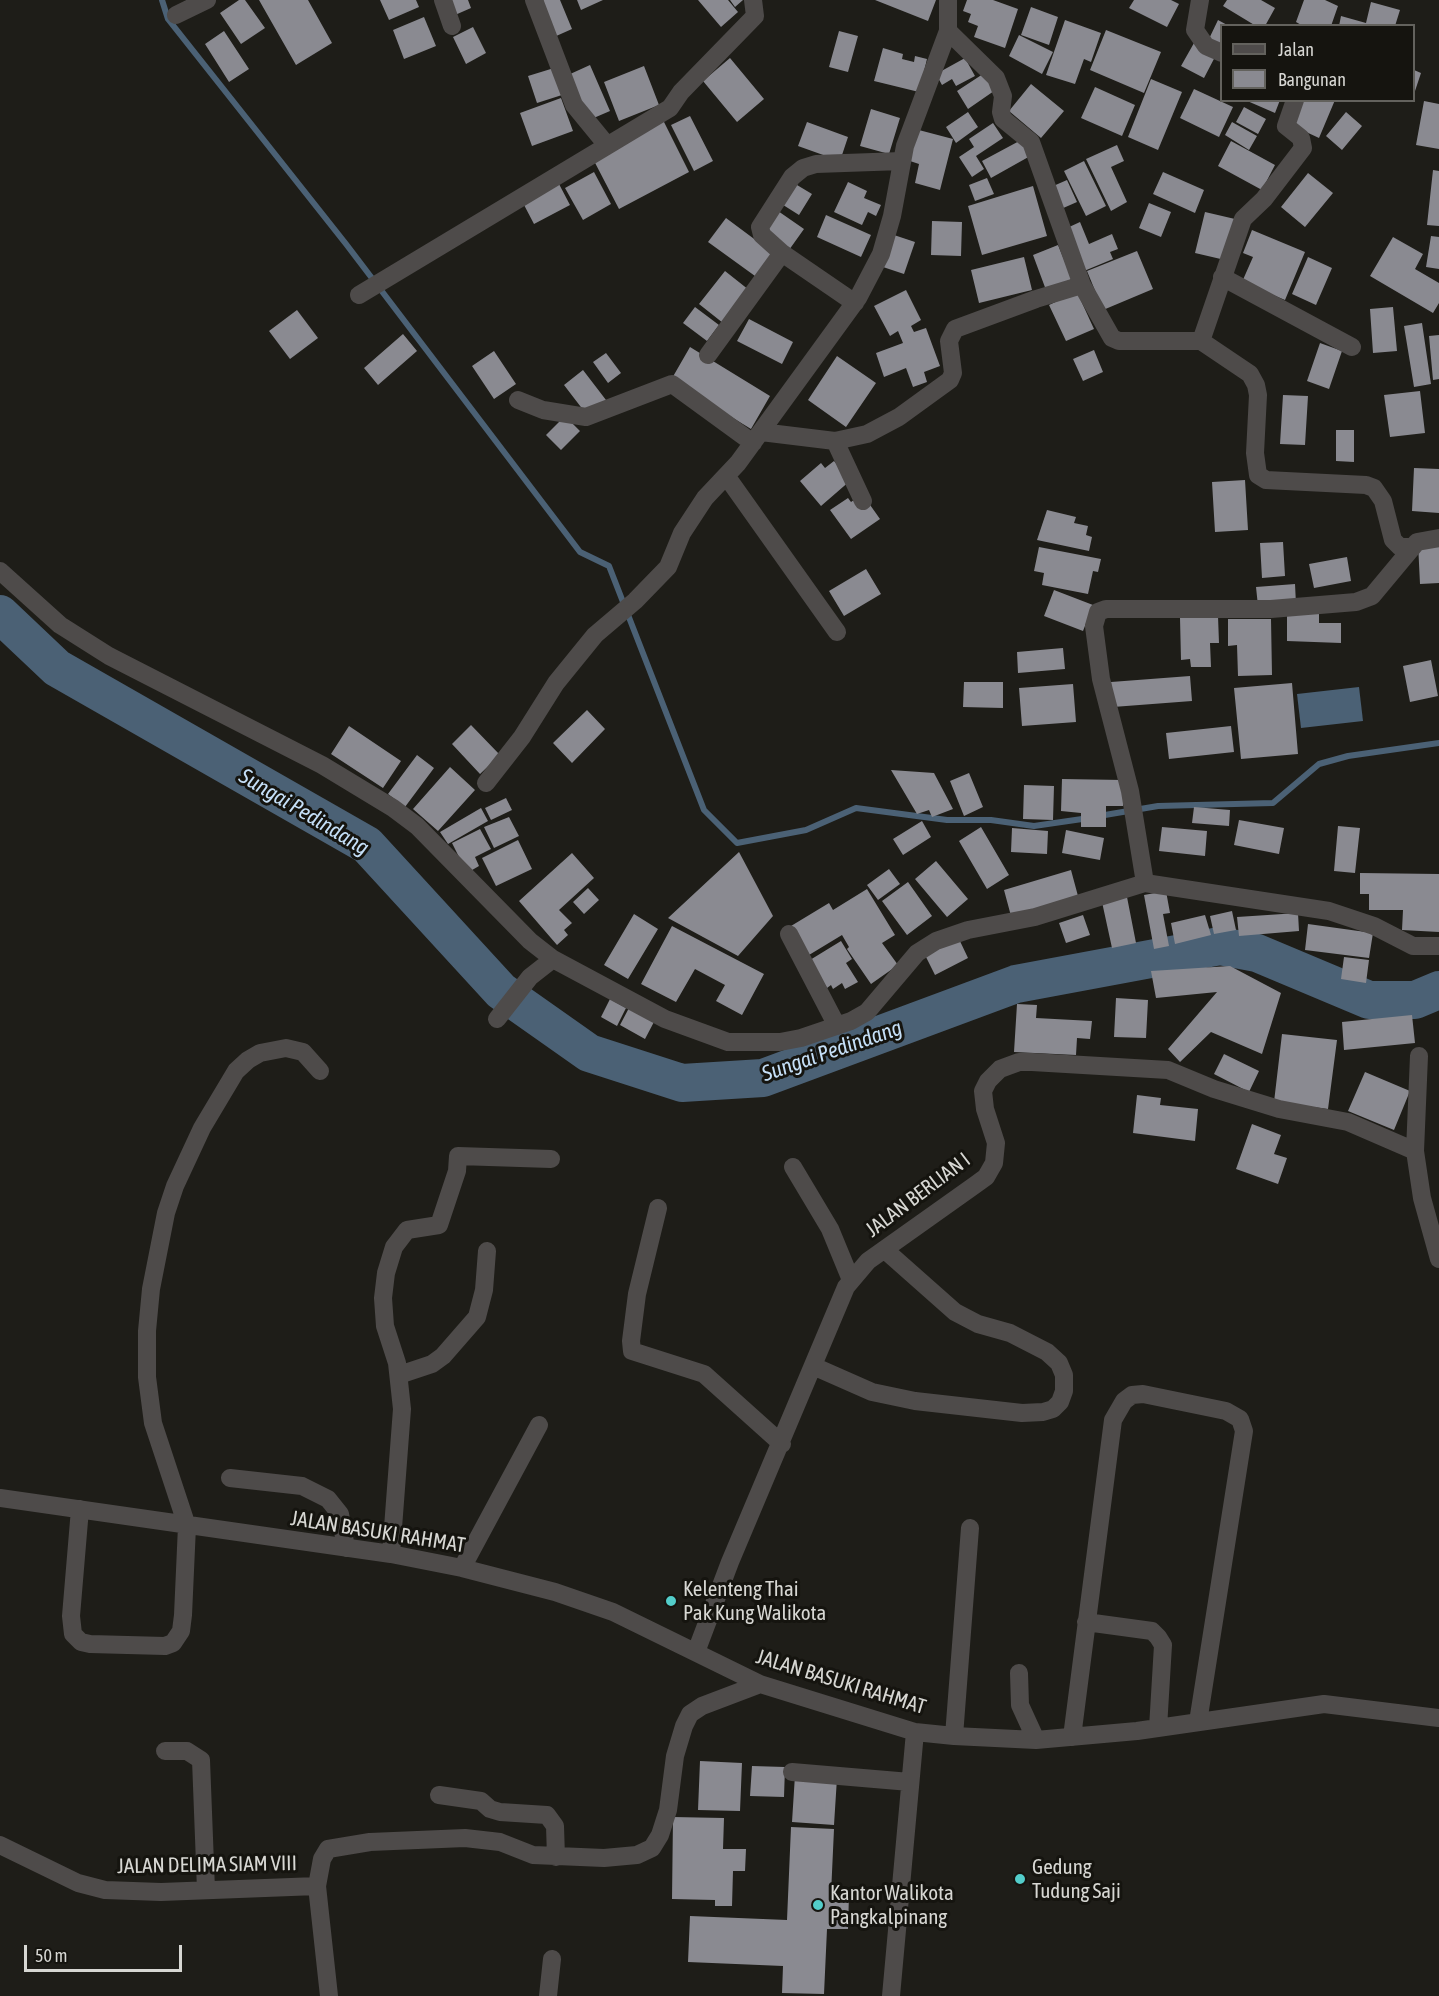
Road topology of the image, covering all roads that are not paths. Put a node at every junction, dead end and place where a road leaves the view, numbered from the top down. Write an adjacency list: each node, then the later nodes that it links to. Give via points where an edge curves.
1 (207, 0): 7 (street)
2 (442, 0): 8 (street)
3 (534, 0): 12 (street, via 574,105)
4 (753, 0): 12 (street, via 755,16 674,104)
5 (948, 0): 9 (street)
6 (1200, 0): 10 (street, via 1195,30 1206,46)
7 (176, 15)
8 (452, 26)
9 (948, 31): 13 (street, via 904,146); 16 (street, via 996,78 1003,96 1003,119 1031,142)
10 (1220, 53)
11 (1293, 102): 15 (street, via 1286,126 1301,138 1303,148 1264,199 1243,219)
12 (606, 144): 17 (street)
13 (902, 161): 14 (street, via 816,164 798,171 760,227 762,235); 18 (street, via 880,254)
14 (782, 253): 18 (street); 21 (street)
15 (1222, 277): 19 (street); 20 (street)
16 (1082, 285): 19 (street, via 1112,338); 24 (street, via 955,329 949,341 953,373 945,386 867,434)
17 (358, 295)
18 (855, 303): 23 (street)
19 (1201, 341): 28 (street, via 1250,374 1256,385 1258,475 1266,480 1374,488 1383,501 1393,540 1400,547)
20 (1352, 347)
21 (708, 355)
22 (518, 400): 23 (street, via 543,410 586,417 672,384)
23 (757, 437): 24 (street); 25 (street)
24 (835, 441): 26 (street)
25 (727, 477): 30 (street); 31 (street, via 705,498 682,533 668,567 585,647)
26 (863, 501)
27 (1439, 538): 28 (street, via 1417,542)
28 (1411, 548): 32 (street, via 1372,596 1356,603 1271,609 1098,612 1094,626 1101,679 1130,791)
29 (0, 572): 35 (street, via 60,625 109,656 322,765 393,808 417,826 530,941)
30 (837, 632)
31 (486, 783)
32 (1146, 883): 34 (street, via 1329,911 1374,926 1413,946); 37 (street, via 1035,917 936,940 917,953 867,1012)
33 (789, 934): 37 (street)
34 (1439, 946)
35 (553, 959): 36 (street, via 530,977); 37 (street, via 665,1019 728,1042 780,1042)
36 (497, 1019)
37 (837, 1026)
38 (1419, 1056): 40 (street)
39 (320, 1071): 55 (street, via 303,1052 286,1048 260,1053 236,1071 202,1128 166,1213 151,1289 147,1377 153,1423)
40 (1415, 1151): 44 (street, JALAN BERLIAN I, via 1348,1122 1278,1109 1168,1070 1019,1062 994,1074 983,1091 996,1143 994,1163 986,1177); 46 (street, via 1422,1198)
41 (551, 1159): 49 (street, via 458,1156 457,1171 439,1225 417,1226 402,1234 386,1273 384,1312)
42 (794, 1167): 47 (street, via 830,1229)
43 (658, 1208): 51 (street, via 638,1294 632,1351 704,1374)
44 (885, 1250): 47 (street, JALAN BERLIAN I); 48 (street, via 961,1315 1047,1352 1059,1363 1064,1375 1060,1402 1043,1412 1022,1413 915,1401 872,1392)
45 (487, 1251): 49 (street, via 477,1317 443,1356)
46 (1439, 1259)
47 (851, 1280): 48 (street, JALAN BERLIAN I)
48 (813, 1366): 51 (street, JALAN BERLIAN I)
49 (399, 1375): 58 (street, via 401,1440)
50 (538, 1425): 59 (street)
51 (782, 1444): 61 (street, JALAN BERLIAN I)
52 (230, 1478): 57 (street, via 302,1486 328,1499 340,1514)
53 (0, 1498): 54 (street, JALAN BASUKI RAHMAT)
54 (80, 1509): 55 (street, JALAN BASUKI RAHMAT); 55 (street, via 71,1629 76,1638 90,1644 165,1646 177,1638 183,1615)
55 (187, 1526): 57 (street, JALAN BASUKI RAHMAT)
56 (970, 1528): 68 (street)
57 (346, 1548): 58 (street, JALAN BASUKI RAHMAT)
58 (391, 1554): 59 (street, JALAN BASUKI RAHMAT)
59 (462, 1568): 61 (street, JALAN BASUKI RAHMAT, via 603,1609)
60 (1086, 1622): 65 (street, via 1113,1420 1124,1401 1143,1394 1226,1411 1240,1419 1243,1453); 66 (street, via 1152,1631 1158,1637 1163,1645); 69 (street)
61 (696, 1652): 63 (street, JALAN BASUKI RAHMAT)
62 (1019, 1673): 70 (street, via 1020,1705)
63 (760, 1684): 67 (street, JALAN BASUKI RAHMAT); 76 (street, via 690,1714 675,1756 668,1810 652,1848 638,1855)
64 (1439, 1718): 65 (street, JALAN BASUKI RAHMAT, via 1324,1704)
65 (1198, 1722): 66 (street, JALAN BASUKI RAHMAT)
66 (1158, 1728): 69 (street, JALAN BASUKI RAHMAT)
67 (915, 1732): 68 (street, JALAN BASUKI RAHMAT); 73 (street)
68 (954, 1736): 70 (street, JALAN BASUKI RAHMAT)
69 (1072, 1737): 70 (street, JALAN BASUKI RAHMAT)
70 (1036, 1740)
71 (165, 1751): 78 (street, via 187,1751 199,1756 203,1766)
72 (792, 1772): 73 (street)
73 (910, 1782): 82 (street)
74 (439, 1795): 76 (street, via 482,1801 500,1812 547,1815 555,1826)
75 (0, 1845): 78 (street, JALAN DELIMA SIAM VIII, via 89,1886 126,1891)
76 (556, 1857): 77 (street, via 525,1853 493,1840 465,1838 335,1846 324,1853)
77 (317, 1886): 78 (street, JALAN DELIMA SIAM VIII); 80 (street)
78 (206, 1890)
79 (552, 1959): 81 (street)
80 (329, 1996)
81 (548, 1996)
82 (891, 1996)

